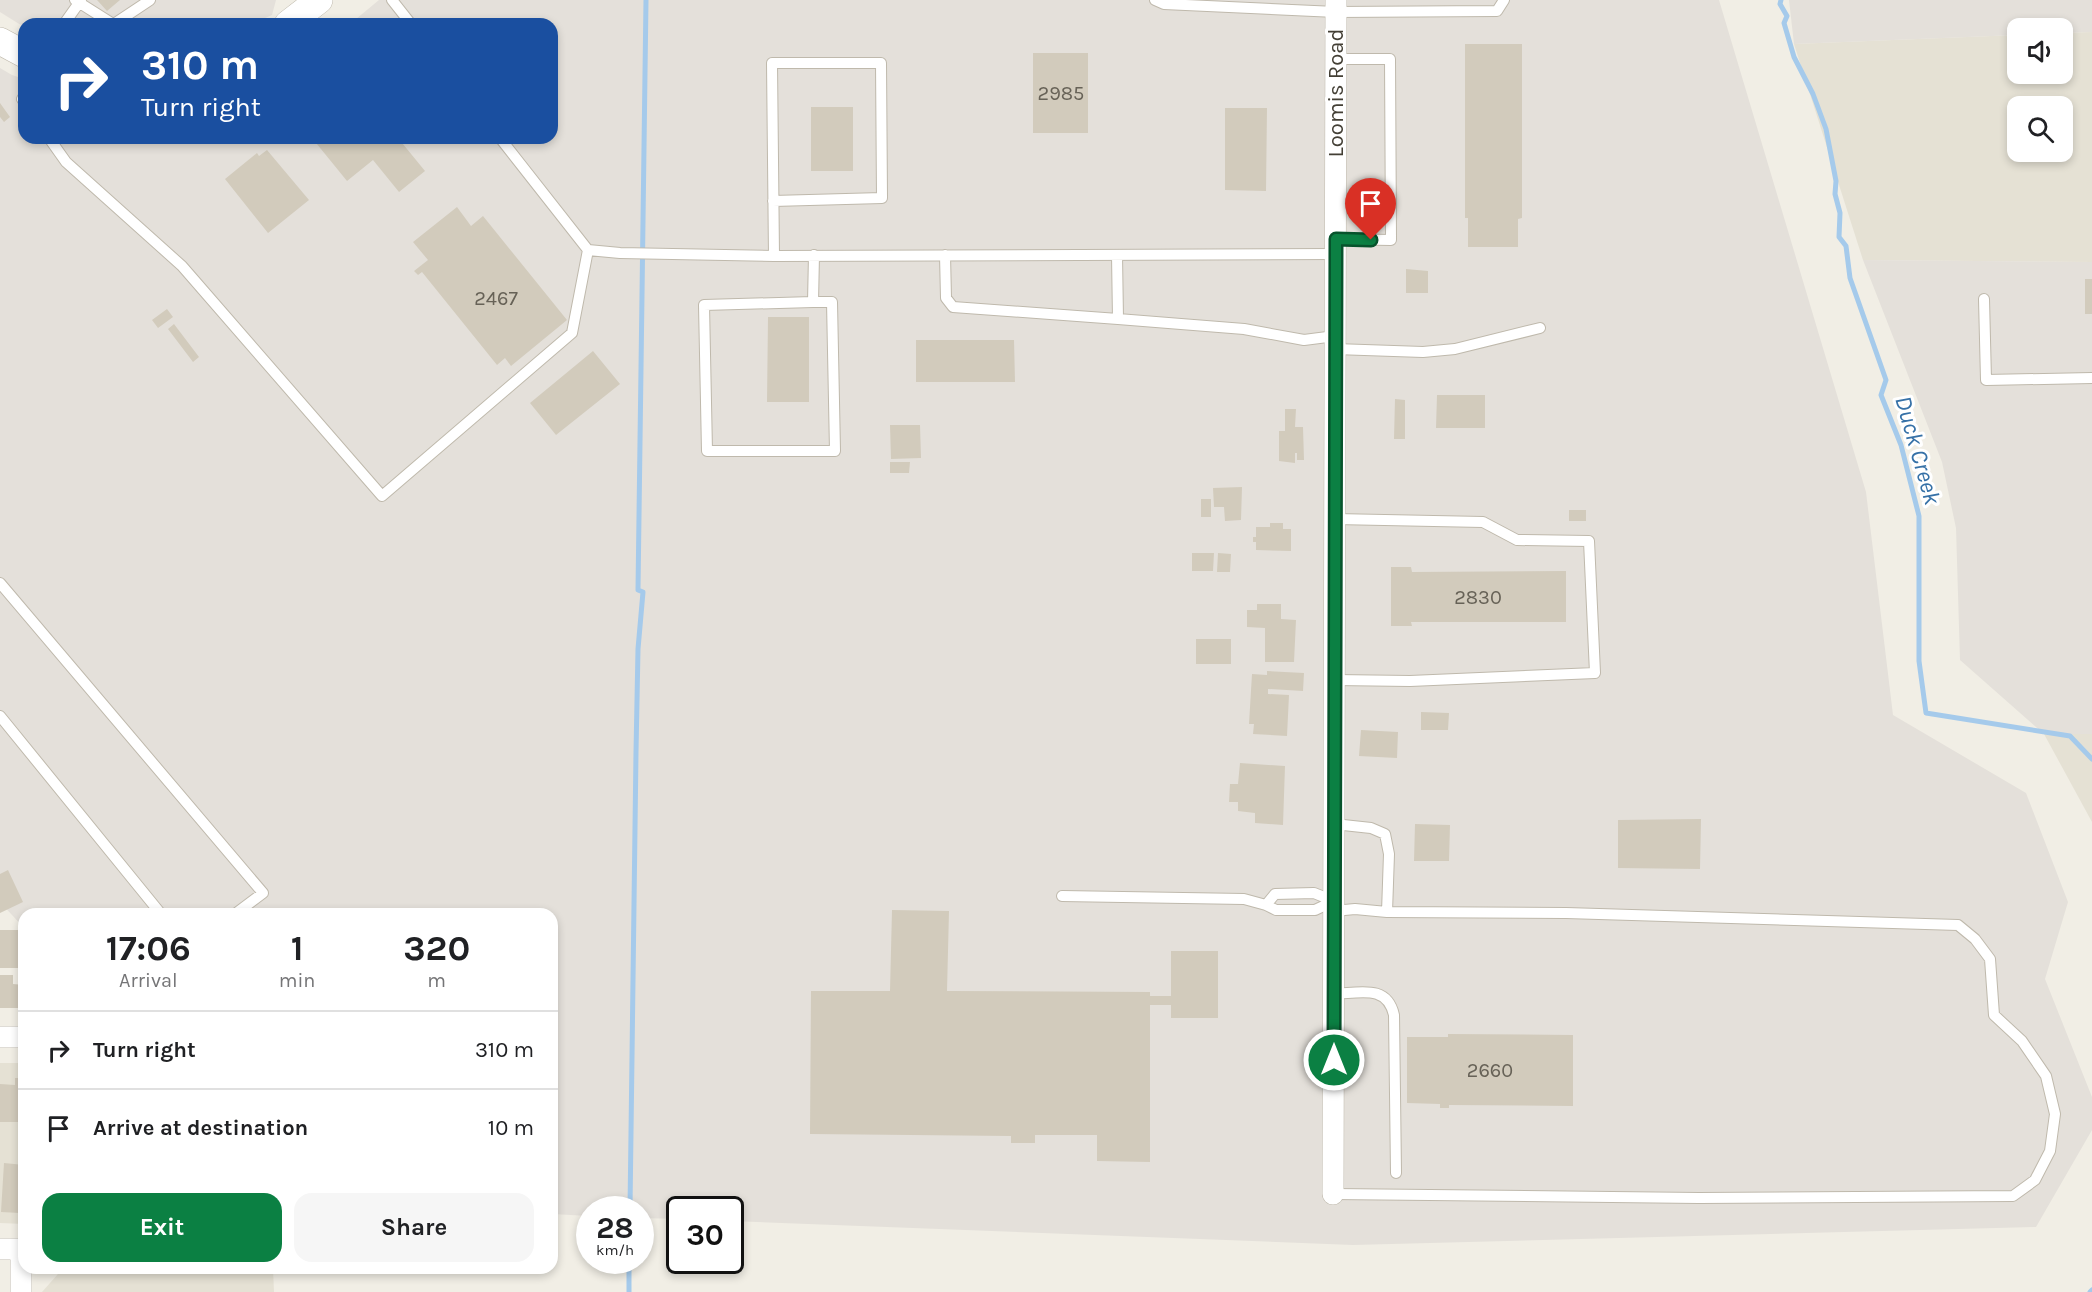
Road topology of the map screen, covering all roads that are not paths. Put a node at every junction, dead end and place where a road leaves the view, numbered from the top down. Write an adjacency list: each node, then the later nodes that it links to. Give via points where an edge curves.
1 (150, 0): 10 (lane)
2 (319, 0): 11 (street)
3 (392, 0): 12 (lane)
4 (1155, 0): 7 (lane, via 1164,4)
5 (1504, 0): 7 (lane, via 1497,11)
6 (77, 1): 8 (lane); 9 (lane)
7 (1336, 6): 15 (street, Loomis Road)
8 (67, 18)
9 (104, 18)
10 (123, 18)
11 (296, 18)
12 (406, 18)
13 (0, 41): 14 (street)
14 (18, 51)
15 (1336, 59): 19 (street, Loomis Road); 19 (lane, via 1390,59 1391,240)
16 (53, 144): 20 (lane, via 66,162 182,266 382,496 572,333)
17 (505, 144): 20 (lane)
18 (773, 201): 18 (lane, via 772,63 881,63 882,198); 24 (lane)
19 (1336, 246): 23 (lane); 29 (street, Loomis Road)
20 (588, 250): 24 (lane)
21 (814, 255): 22 (lane); 24 (lane); 26 (lane)
22 (945, 255): 23 (lane); 27 (lane, via 946,298 953,307)
23 (1117, 255): 27 (lane)
24 (774, 256)
25 (1984, 299): 30 (lane, via 1986,380)
26 (813, 302): 26 (lane, via 704,305 707,451 835,451 832,302)
27 (1118, 319): 29 (lane, via 1244,329)
28 (1540, 328): 29 (lane, via 1455,349 1423,352)
29 (1335, 342): 31 (street, Loomis Road)
30 (2092, 378)
31 (1335, 519): 33 (street, Loomis Road); 33 (lane, via 1483,522 1517,540 1589,541 1595,673 1410,681)
32 (0, 583): 40 (lane, via 263,893)
33 (1335, 680): 35 (street, Loomis Road)
34 (0, 716): 39 (lane)
35 (1334, 824): 38 (street, Loomis Road); 41 (lane, via 1371,828 1385,834 1389,854)
36 (1062, 896): 37 (lane, via 1244,899)
37 (1266, 905): 38 (lane, via 1275,910); 38 (lane, via 1275,894 1314,893)
38 (1334, 906): 41 (lane); 42 (street, Loomis Road)
39 (156, 908)
40 (243, 908)
41 (1387, 912): 46 (lane, via 1589,913 1958,925 1990,959 1994,1015 2022,1041 2046,1076 2055,1114 2050,1151 2034,1180 2013,1196)
42 (1334, 993): 45 (lane, via 1377,992 1392,1004); 46 (street, Loomis Road)
43 (0, 1037): 44 (street)
44 (18, 1037)
45 (1396, 1173)
46 (1334, 1194)
47 (0, 1249): 48 (street)
48 (18, 1249)
49 (22, 1274): 50 (street)
50 (21, 1292)

